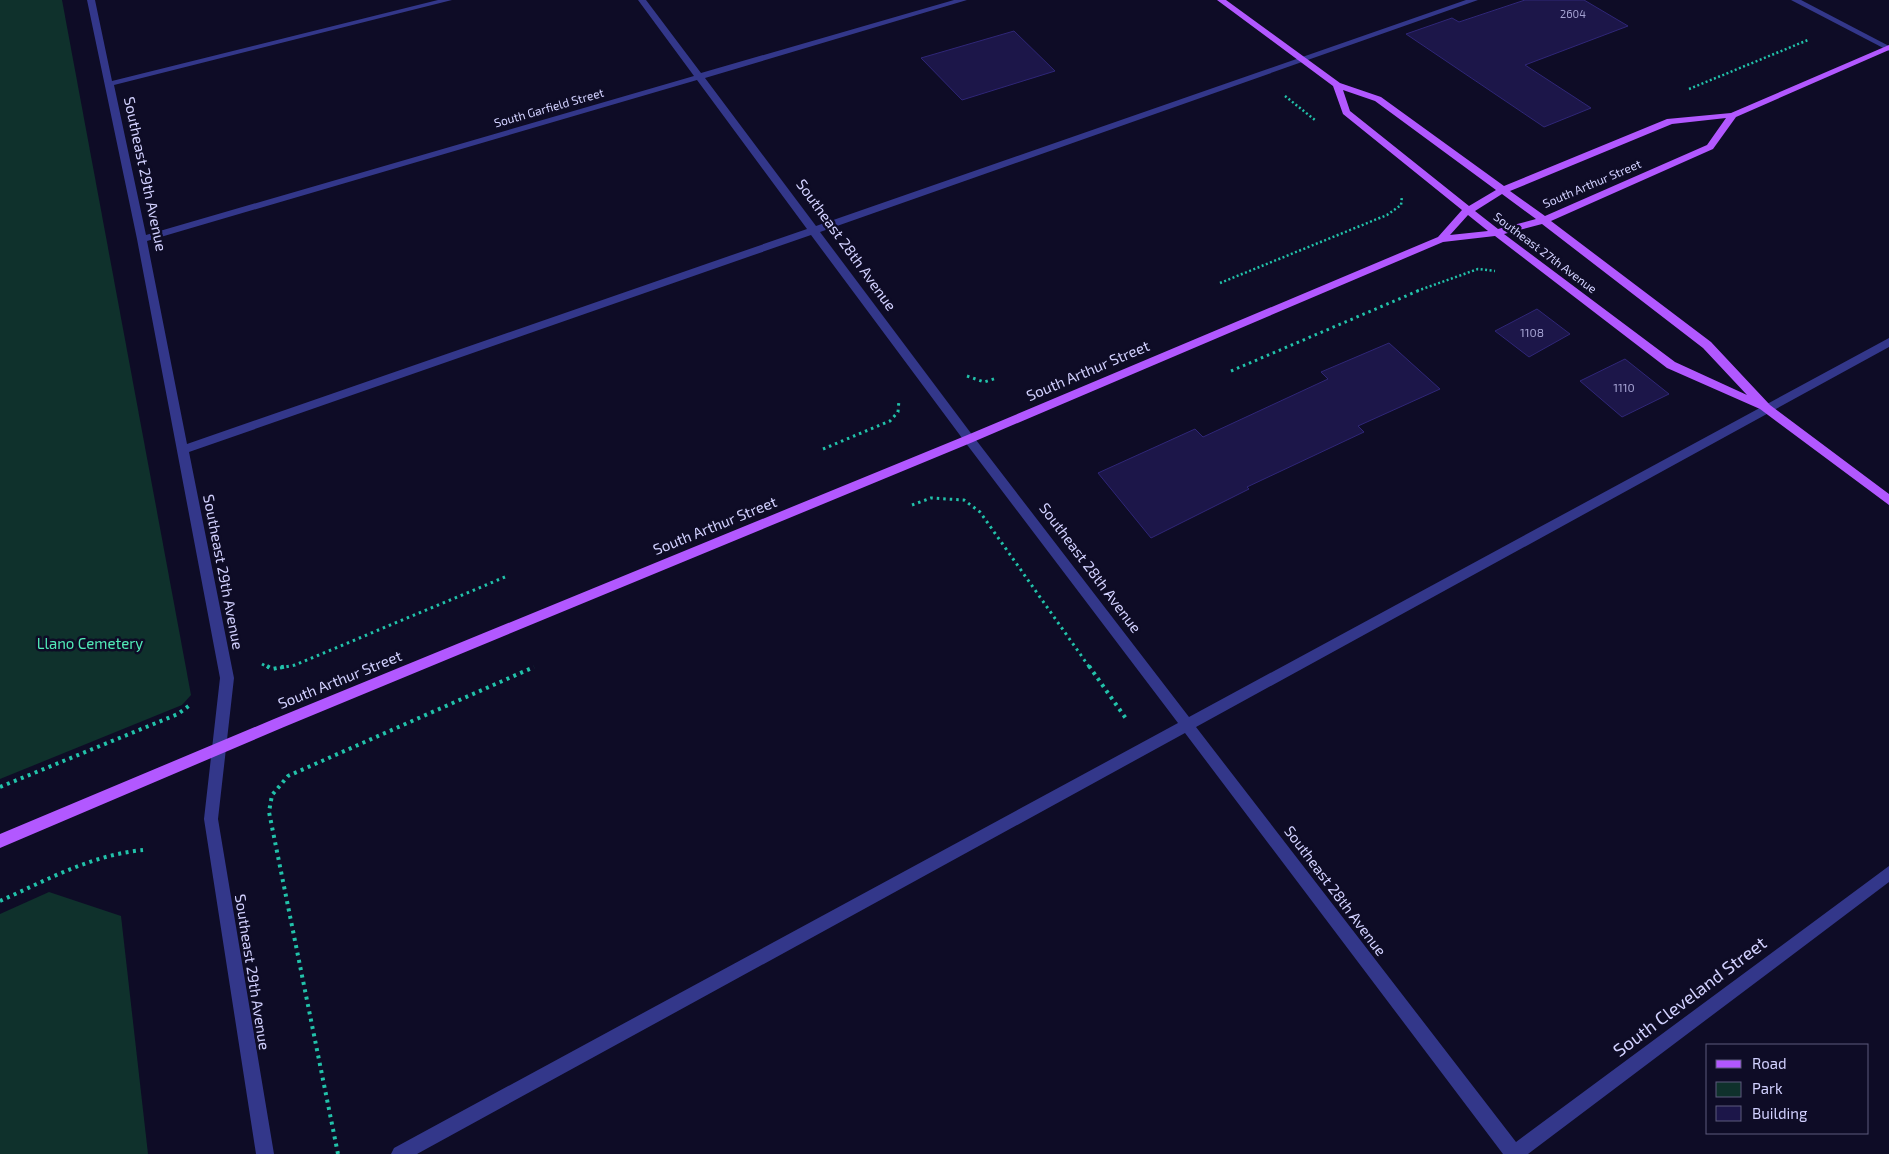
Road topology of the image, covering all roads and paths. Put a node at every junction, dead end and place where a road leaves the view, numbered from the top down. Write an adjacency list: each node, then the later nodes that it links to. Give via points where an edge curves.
1 (92, 0): 13 (street, Southeast 29th Avenue)
2 (448, 0): 13 (street)
3 (642, 0): 12 (street, Southeast 28th Avenue)
4 (963, 0): 12 (street, South Garfield Street)
5 (1221, 0): 10 (main road, Southeast 27th Avenue)
6 (1474, 0): 10 (street)
7 (1795, 0): 9 (street)
8 (1808, 40): 15 (path)
9 (1889, 48): 16 (main road, South Arthur Street)
10 (1302, 59): 11 (street); 14 (main road, Southeast 27th Avenue)
11 (1260, 75): 17 (path); 22 (street)
12 (701, 76): 22 (street, Southeast 28th Avenue); 24 (street, South Garfield Street)
13 (109, 84): 24 (street, Southeast 29th Avenue)
14 (1337, 85): 18 (main road, Southeast 27th Avenue, via 1378,99); 20 (main road, Southeast 27th Avenue, via 1346,112)
15 (1681, 92)
16 (1733, 114): 18 (main road, South Arthur Street, via 1670,120); 21 (main road, South Arthur Street, via 1710,147)
17 (1321, 125)
18 (1503, 190): 20 (main road, South Arthur Street); 21 (main road, Southeast 27th Avenue)
19 (1402, 193): 27 (path, via 1401,205 1387,214)
20 (1467, 211): 23 (main road, Southeast 27th Avenue); 25 (main road, South Arthur Street)
21 (1544, 220): 23 (main road, South Arthur Street); 33 (main road, Southeast 27th Avenue, via 1707,345)
22 (815, 231): 34 (street, Southeast 28th Avenue); 36 (street)
23 (1496, 233): 25 (main road, South Arthur Street); 33 (main road, Southeast 27th Avenue, via 1671,365)
24 (142, 239): 36 (street, Southeast 29th Avenue)
25 (1440, 239): 34 (main road, South Arthur Street)
26 (1500, 272): 29 (path, via 1478,269 1441,281)
27 (1220, 283)
28 (1889, 342): 33 (street)
29 (1231, 371)
30 (967, 376): 31 (path, via 984,382)
31 (997, 378)
32 (896, 395): 35 (path, via 898,412 890,421)
33 (1766, 408): 37 (main road, Southeast 27th Avenue); 43 (street)
34 (969, 439): 43 (street, Southeast 28th Avenue); 45 (main road, South Arthur Street)
35 (823, 449)
36 (183, 450): 45 (street, Southeast 29th Avenue, via 227,678)
37 (1889, 500)
38 (912, 505): 44 (path, via 931,498 964,500 980,512)
39 (505, 577): 40 (path, via 294,665 272,669)
40 (262, 664)
41 (534, 667): 52 (path, via 288,776 272,795 269,812)
42 (195, 701): 46 (path, via 178,714)
43 (1188, 724): 44 (street); 54 (street, Southeast 28th Avenue)
44 (1146, 747): 53 (street)
45 (218, 749): 47 (main road, South Arthur Street); 51 (street, Southeast 29th Avenue, via 211,819)
46 (0, 786)
47 (0, 841)
48 (143, 850): 50 (path, via 122,851 91,861)
49 (1889, 873): 54 (street, South Cleveland Street)
50 (0, 901)
51 (265, 1154)
52 (338, 1154)
53 (400, 1154)
54 (1514, 1154)

